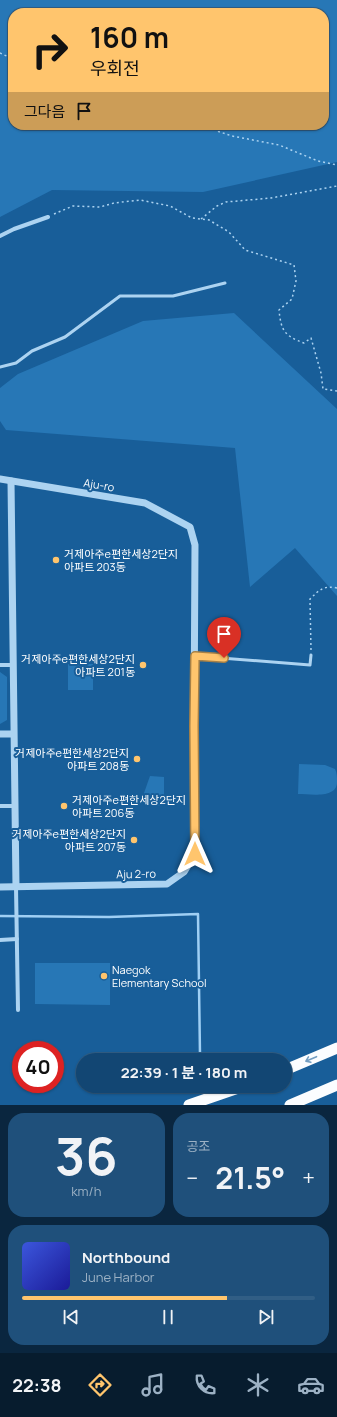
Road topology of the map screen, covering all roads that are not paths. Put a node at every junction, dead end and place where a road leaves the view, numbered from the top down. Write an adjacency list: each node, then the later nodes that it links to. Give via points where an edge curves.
1 (48, 217): 2 (street)
2 (0, 236)
3 (225, 283): 4 (lane, via 173,296 120,296 65,336 32,351 16,363)
4 (0, 367)
5 (0, 479): 6 (street, Aju-ro)
6 (11, 481): 7 (street, Aju-ro, via 144,503); 10 (street)
7 (190, 527): 9 (street, Aju 2-ro, via 195,545)
8 (311, 655): 9 (lane, via 310,665)
9 (195, 656): 17 (street, Aju 2-ro, via 195,854 184,872 167,884)
10 (13, 665): 11 (street); 13 (street)
11 (0, 666)
12 (0, 734): 13 (street)
13 (13, 734): 15 (street)
14 (0, 806): 15 (street)
15 (15, 806): 17 (street)
16 (0, 887): 17 (street, Aju 2-ro)
17 (16, 887): 18 (street)
18 (17, 939): 19 (street); 20 (street)
19 (0, 940)
20 (18, 1010)
21 (337, 1048): 22 (highway, one-way to 22)
22 (292, 1067)
23 (337, 1085): 26 (highway)
24 (224, 1093): 25 (highway)
25 (189, 1105)
26 (290, 1105)

